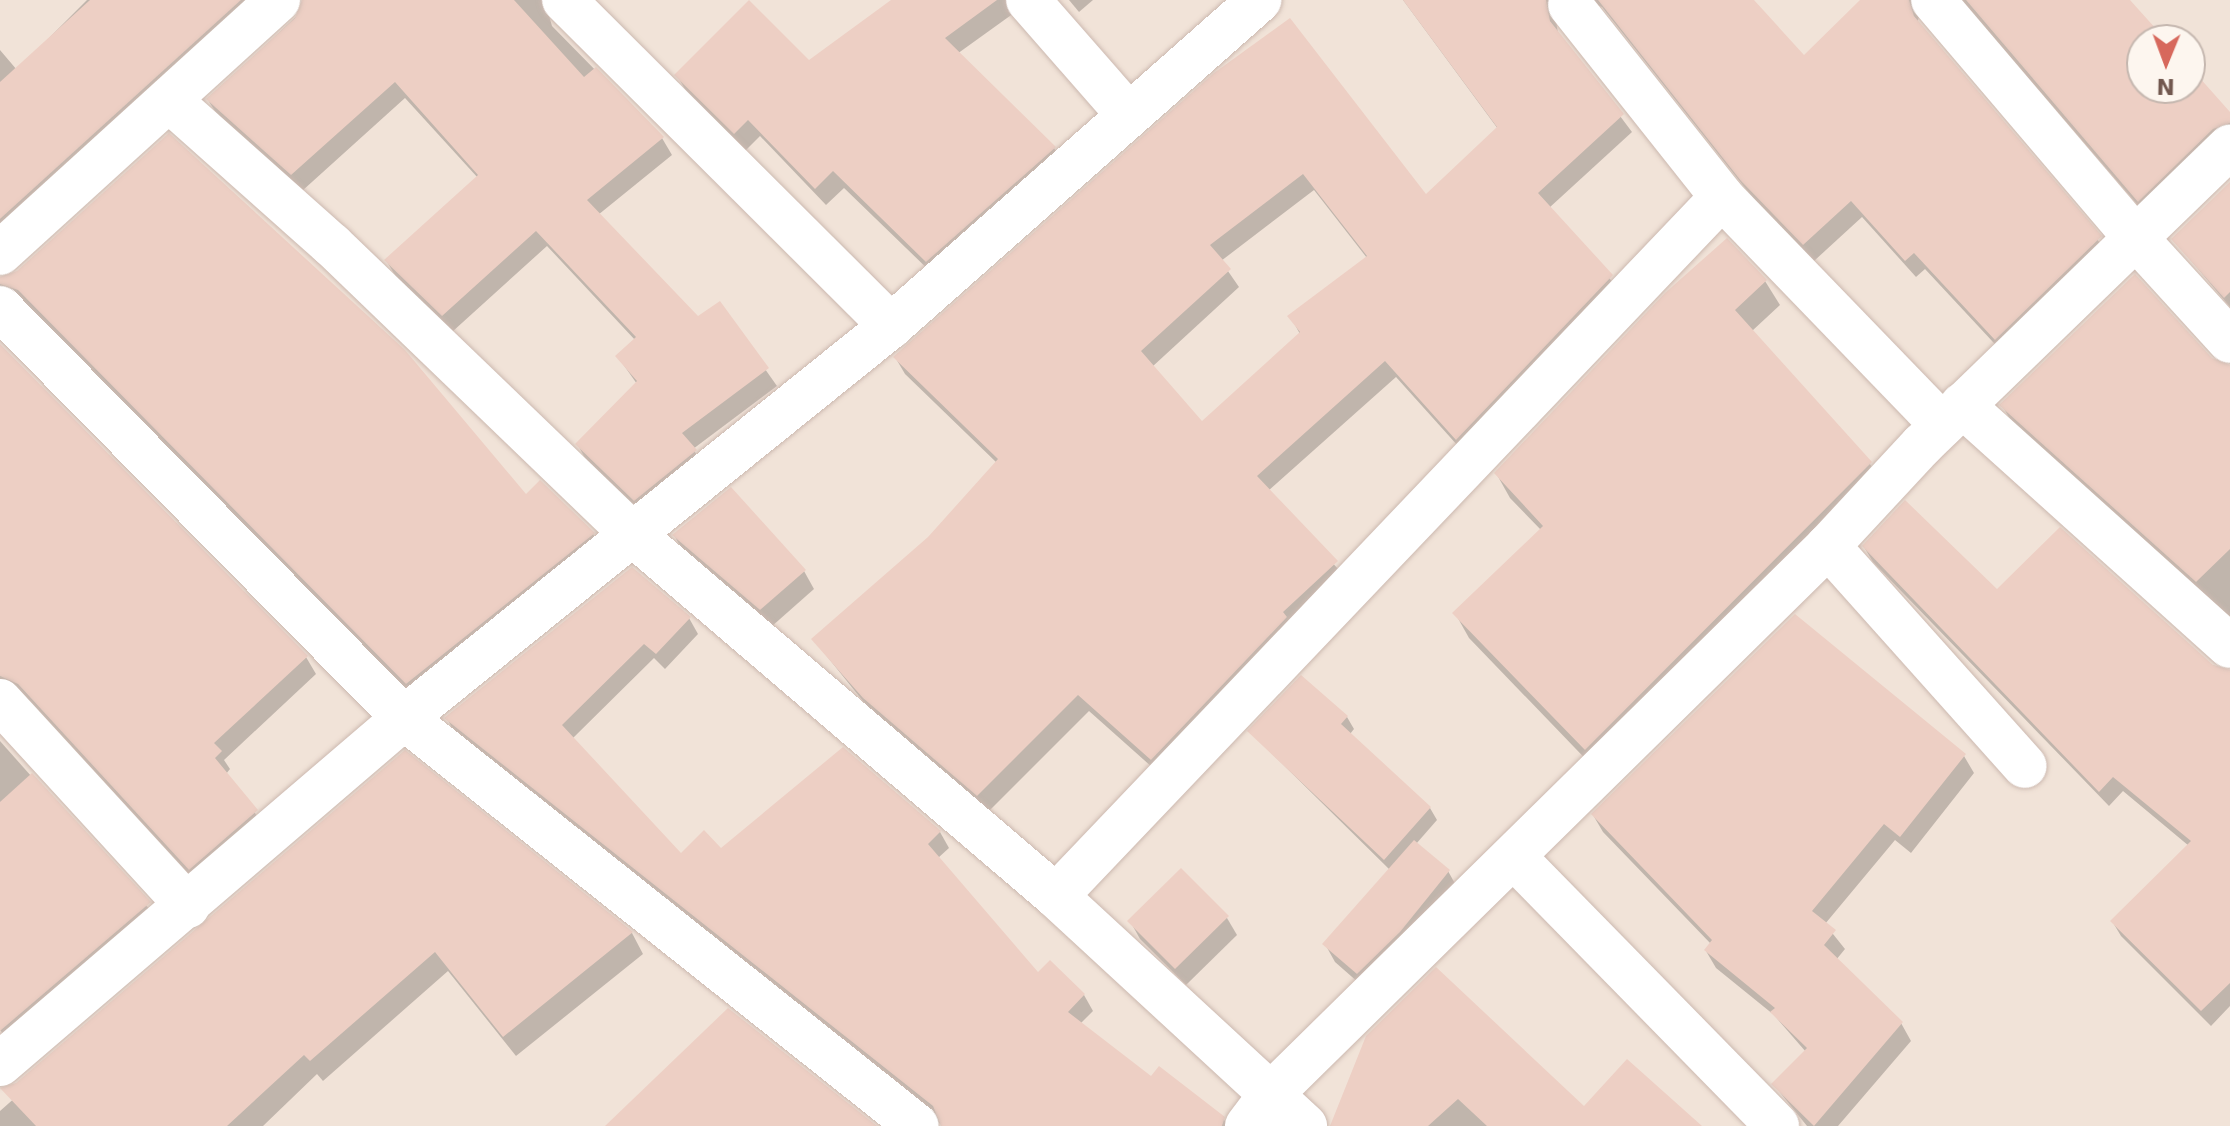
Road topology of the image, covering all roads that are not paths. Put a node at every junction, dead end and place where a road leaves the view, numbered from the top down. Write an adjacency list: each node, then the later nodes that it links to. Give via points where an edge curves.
1 (278, 0): 7 (street)
2 (564, 0): 14 (street)
3 (1028, 0): 8 (street)
4 (1259, 0): 8 (street)
5 (1933, 0): 11 (street)
6 (1570, 5): 10 (street)
7 (169, 100): 12 (street); 17 (street, via 332,245)
8 (1127, 113): 14 (street)
9 (2230, 147): 11 (street)
10 (1722, 197): 16 (street); 24 (street)
11 (2134, 236): 15 (street); 16 (street)
12 (0, 253)
13 (0, 308): 21 (street)
14 (891, 326): 17 (street)
15 (2230, 341)
16 (1952, 415): 18 (street); 19 (street)
17 (630, 532): 21 (street); 24 (street)
18 (1828, 546): 22 (street); 23 (street)
19 (2230, 646)
20 (0, 701): 25 (street)
21 (404, 718): 25 (street); 28 (street)
22 (2025, 766)
23 (1514, 857): 27 (street); 30 (street)
24 (1056, 896): 27 (street)
25 (188, 906): 26 (street)
26 (4, 1054)
27 (1258, 1111): 29 (street)
28 (917, 1126)
29 (1305, 1126)
30 (1777, 1126)

